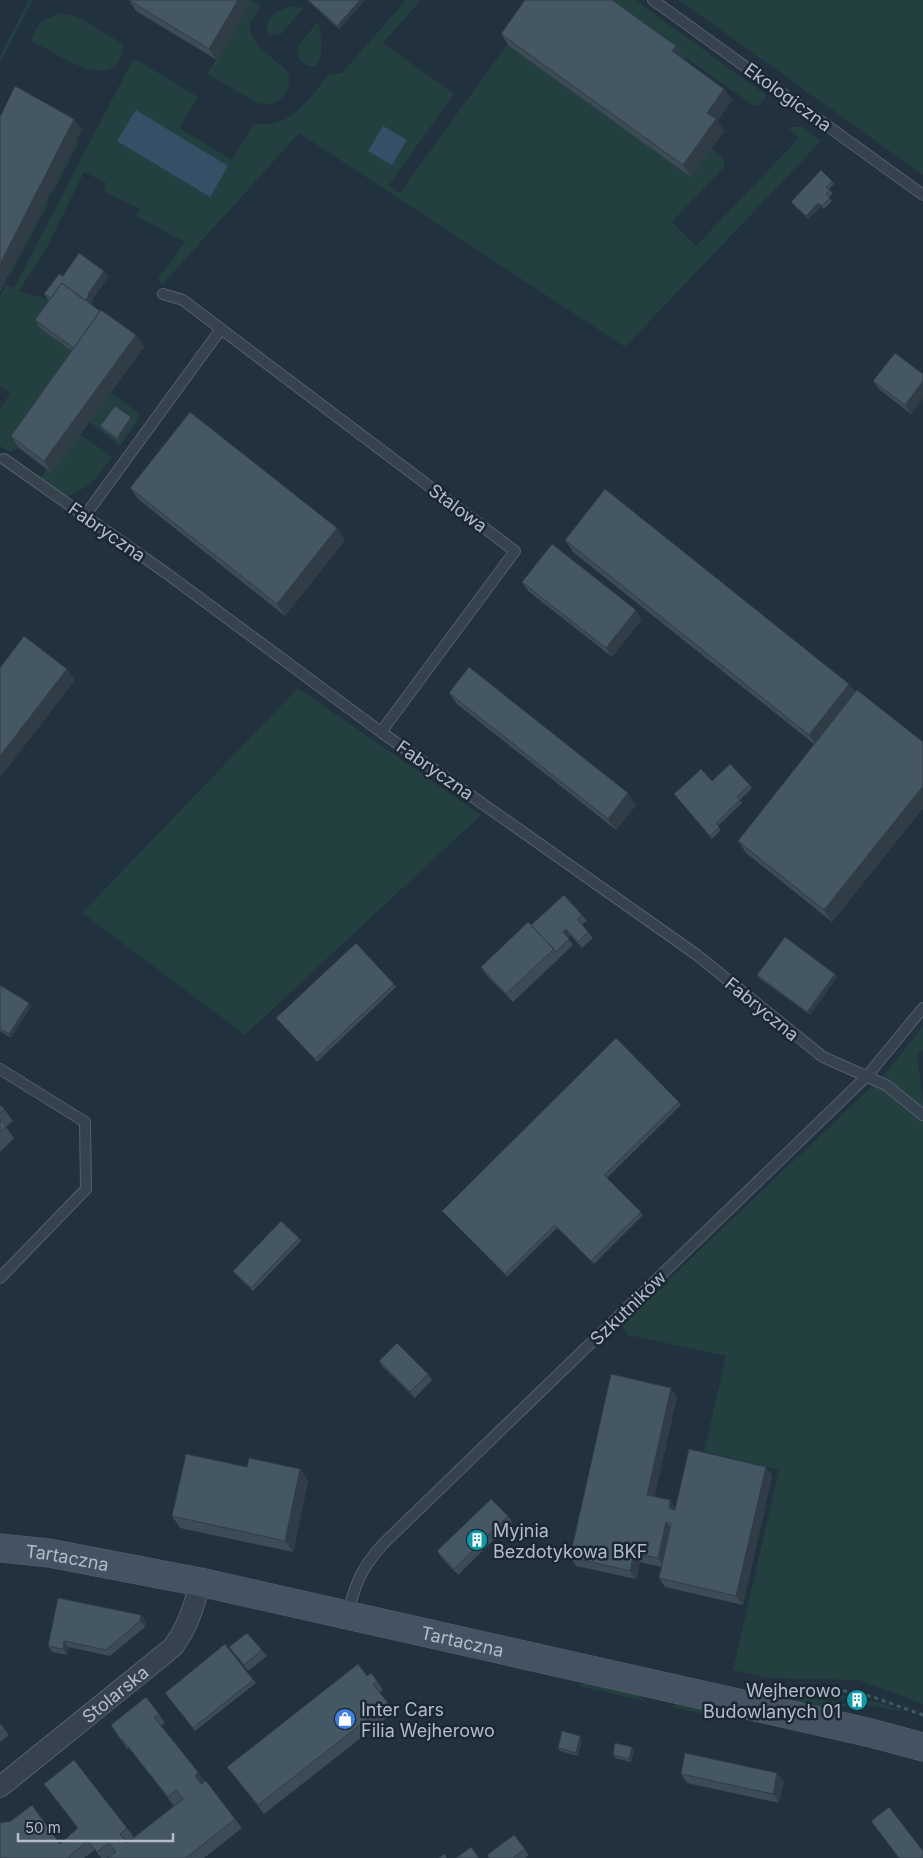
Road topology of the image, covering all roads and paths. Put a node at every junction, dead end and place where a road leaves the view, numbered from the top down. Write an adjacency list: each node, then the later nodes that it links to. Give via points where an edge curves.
1 (652, 0): 2 (lane, Ekologiczna)
2 (923, 195)
3 (163, 294): 4 (lane, Stalowa, via 183,300)
4 (221, 329): 6 (lane); 7 (lane, Stalowa, via 515,551)
5 (4, 459): 6 (lane, Fabryczna)
6 (84, 517): 7 (lane, Fabryczna)
7 (381, 732): 10 (lane, Fabryczna, via 696,956 823,1058)
8 (923, 1008): 10 (lane, Szkutników)
9 (0, 1069): 12 (lane, via 85,1122 86,1189)
10 (866, 1076): 11 (lane, Fabryczna, via 886,1086); 15 (lane, Szkutników, via 384,1543 366,1563 357,1581)
11 (923, 1115)
12 (0, 1278)
13 (0, 1548): 14 (street, Tartaczna, via 125,1566)
14 (200, 1582): 15 (street, Tartaczna); 17 (street, Stolarska, via 193,1613 185,1632 173,1647)
15 (348, 1615): 16 (street, Tartaczna)
16 (923, 1747)
17 (0, 1786)

